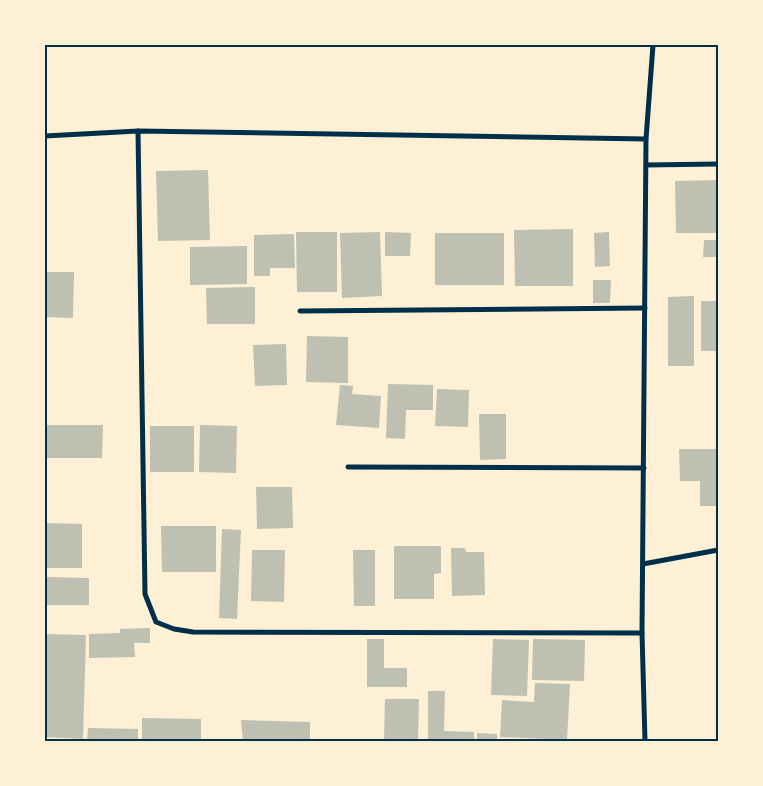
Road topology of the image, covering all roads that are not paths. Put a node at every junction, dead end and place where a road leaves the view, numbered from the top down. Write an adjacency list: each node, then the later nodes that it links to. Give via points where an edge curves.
1 (653, 45): 4 (street)
2 (138, 131): 3 (street); 4 (street); 13 (street, via 145,594 156,622 193,632)
3 (45, 136)
4 (646, 138): 6 (street)
5 (718, 164): 6 (street)
6 (646, 165): 7 (street)
7 (645, 308): 8 (street); 10 (street)
8 (300, 311)
9 (348, 467): 10 (street)
10 (644, 468): 12 (street)
11 (718, 550): 12 (street)
12 (643, 564): 13 (street)
13 (642, 633): 14 (street)
14 (645, 741)

